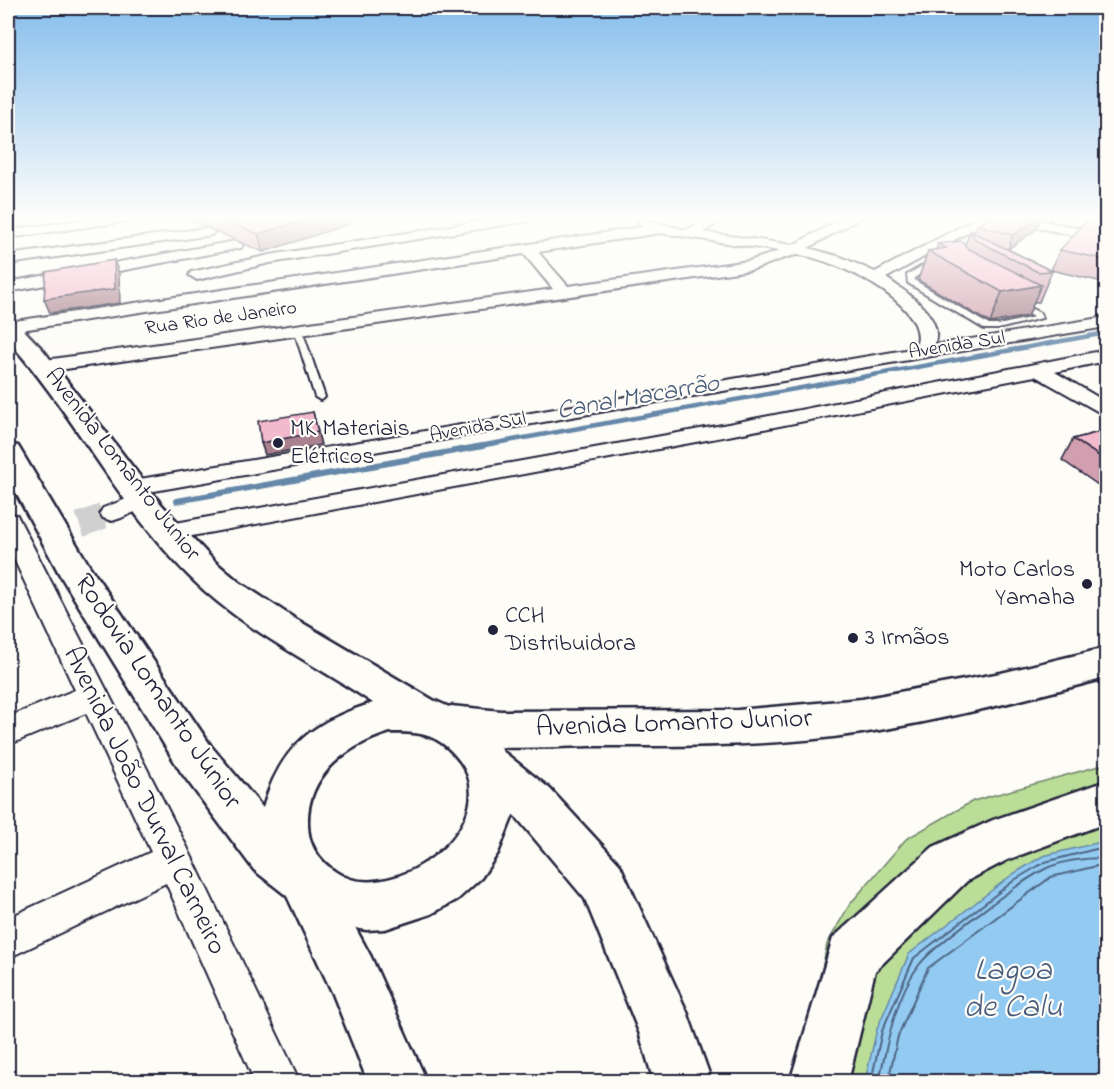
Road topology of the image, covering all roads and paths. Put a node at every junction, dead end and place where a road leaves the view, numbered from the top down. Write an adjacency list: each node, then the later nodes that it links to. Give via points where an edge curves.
1 (111, 268): 12 (street)
2 (186, 268): 10 (street)
3 (230, 268): 10 (street)
4 (401, 268): 14 (street)
5 (544, 268): 13 (street)
6 (731, 268): 13 (street, Rua Rio de Janeiro)
7 (848, 268): 11 (street)
8 (894, 268): 11 (street)
9 (926, 268): 15 (lane, via 910,277 911,281 987,327 1038,318)
10 (197, 275): 14 (street)
11 (875, 278): 19 (street, via 921,316 928,340)
12 (8, 287)
13 (564, 292): 18 (street, Rua Rio de Janeiro)
14 (210, 296): 17 (street)
15 (1008, 299)
16 (1107, 322): 19 (street, Avenida Sul)
17 (8, 327): 21 (main road, Avenida Lomanto Junior)
18 (298, 330): 21 (street, Rua Rio de Janeiro); 23 (lane)
19 (917, 353): 26 (street, Avenida Sul)
20 (1107, 356): 22 (street, Avenida Sul)
21 (45, 366): 26 (main road, Avenida Lomanto Junior)
22 (1037, 369): 24 (street); 28 (street, Avenida Sul)
23 (320, 397)
24 (1107, 410)
25 (8, 452): 37 (main road, Rodovia Lomanto Júnior, via 77,575 196,759 271,854)
26 (139, 494): 27 (street, Avenida Sul); 28 (main road, Avenida Lomanto Junior)
27 (112, 513)
28 (170, 532): 32 (main road, Avenida Lomanto Junior, via 202,569 243,602)
29 (25, 535): 31 (street, Avenida João Durval Carneiro)
30 (1107, 663): 32 (main road, Avenida Lomanto Junior, via 862,716 738,728 501,729)
31 (92, 697): 33 (street); 36 (street, Avenida João Durval Carneiro)
32 (437, 720): 34 (main road, via 475,742); 37 (main road, via 390,715 357,724 327,742 304,765 288,793 282,823 287,853)
33 (8, 731)
34 (490, 768): 37 (main road, via 494,798 486,832 466,863 435,888 400,902 363,906 329,897); 41 (main road, via 534,804 603,882 667,1032)
35 (1107, 802): 42 (main road, via 993,843 950,864 852,957)
36 (174, 860): 38 (street); 39 (street, Avenida João Durval Carneiro)
37 (303, 879): 40 (main road, Rodovia Lomanto Júnior, via 352,976)
38 (8, 938)
39 (278, 1082)
40 (398, 1082)
41 (683, 1082)
42 (819, 1082)

